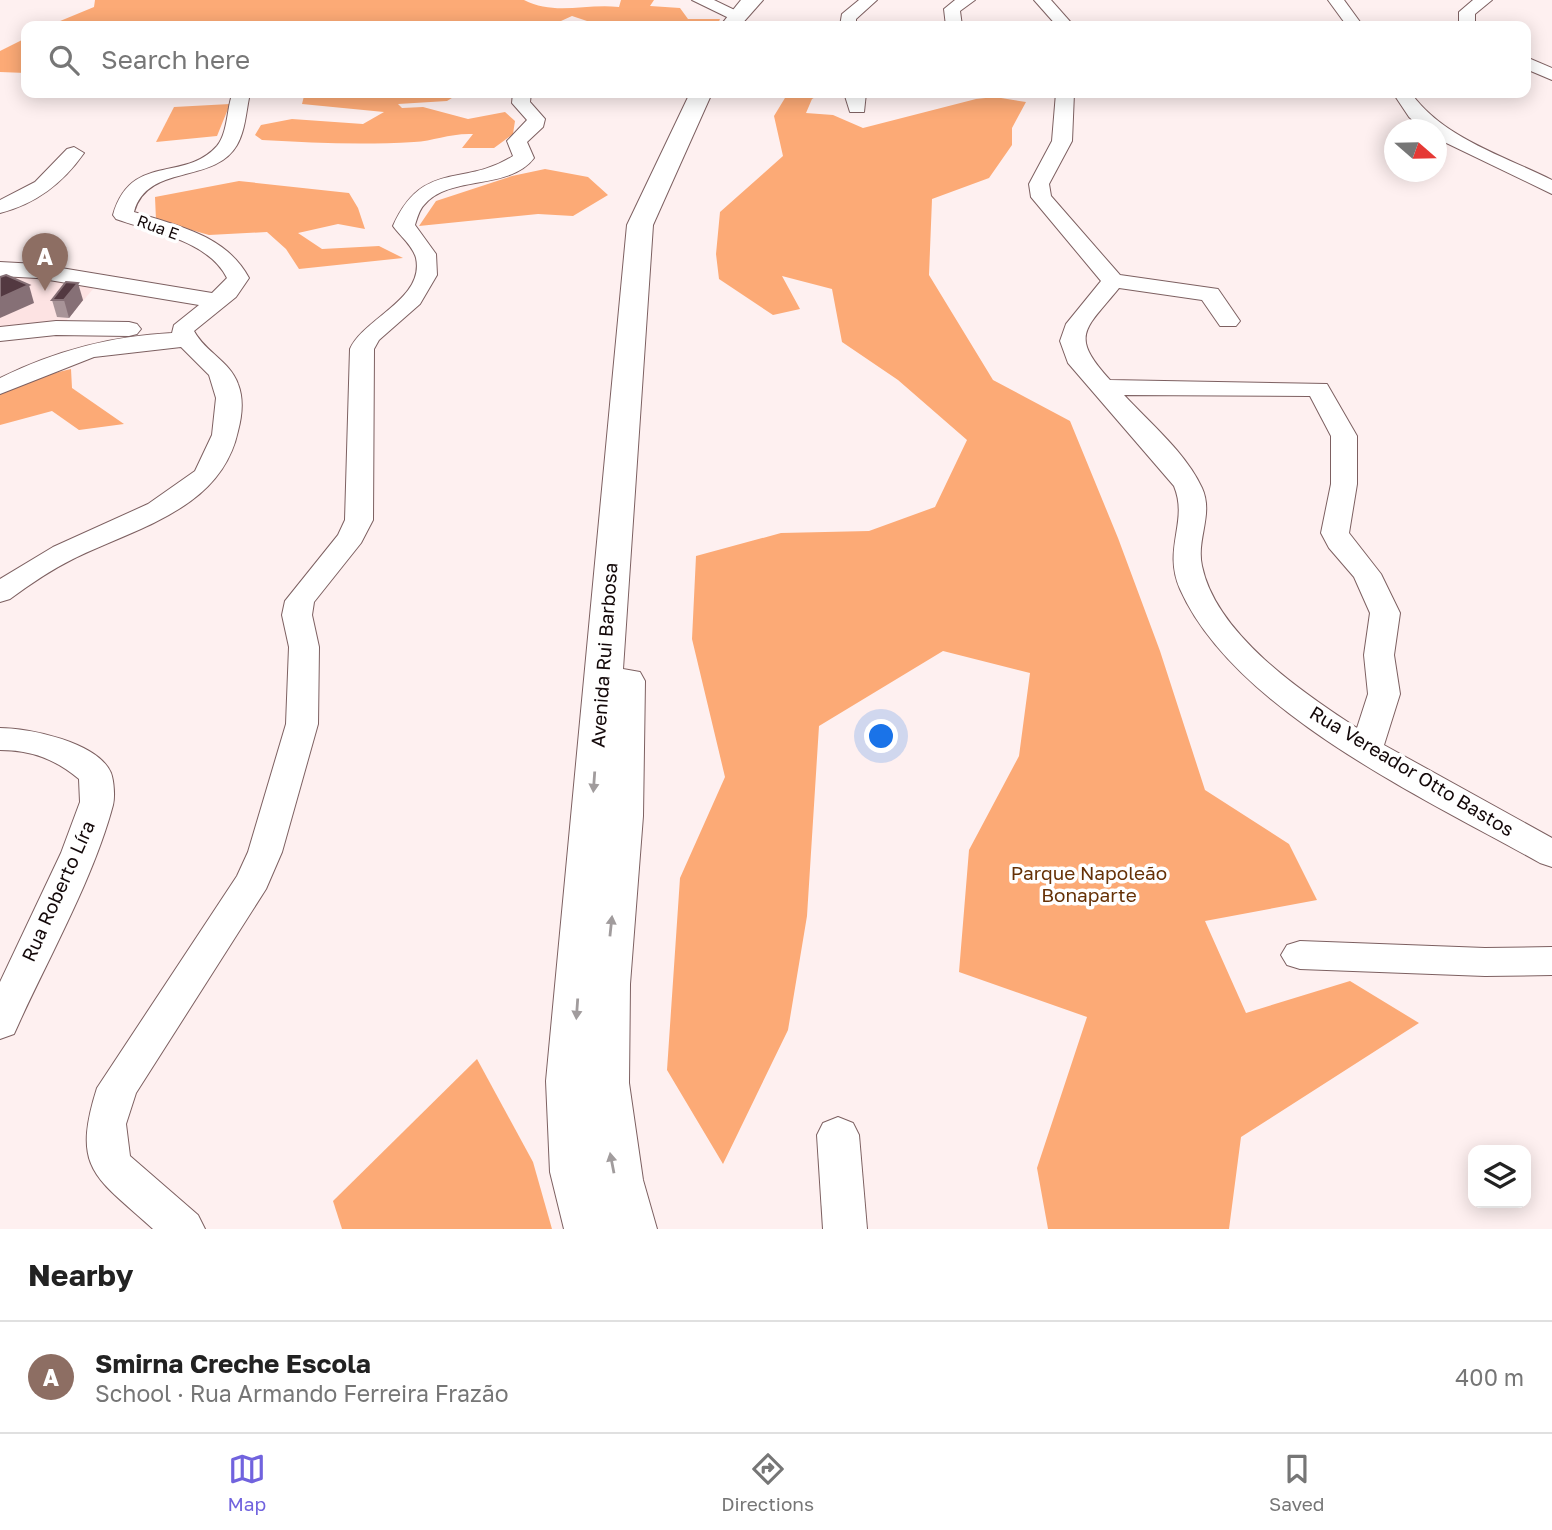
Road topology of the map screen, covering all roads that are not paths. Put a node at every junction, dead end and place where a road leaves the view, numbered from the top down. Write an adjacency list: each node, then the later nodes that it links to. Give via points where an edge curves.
1 (700, 0): 9 (street)
2 (753, 0): 10 (main road)
3 (764, 0): 11 (main road)
4 (869, 0): 12 (street)
5 (967, 0): 13 (street, via 952,9)
6 (1042, 0): 14 (street)
7 (1336, 0): 15 (street)
8 (1484, 0): 16 (street, via 1467,12)
9 (733, 21)
10 (737, 21)
11 (739, 21)
12 (848, 21)
13 (953, 21)
14 (1061, 21)
15 (1351, 21)
16 (1467, 21)
17 (1531, 64): 18 (street)
18 (1552, 75)
19 (240, 98): 32 (street, Rua E, via 226,148 219,155 157,176 125,200 124,215 201,242 234,265 238,278)
20 (522, 98): 46 (street, via 536,119 517,141 524,158 434,190 414,204 404,226 427,256 426,276 413,298 366,337 362,349 359,520 351,537 300,601 302,724 265,852 253,880 117,1088 106,1124 110,1164)
21 (699, 98): 47 (main road, Avenida Rui Barbosa, one-way to 47, via 640,225 571,1081 576,1172)
22 (712, 98): 48 (main road, Avenida Rui Barbosa, one-way to 22, via 612,1166 604,1108 604,993 621,831 632,532 660,215 695,149)
23 (1065, 98): 31 (street, via 1062,141 1039,184 1041,197)
24 (1406, 98): 25 (street)
25 (1423, 119)
26 (1447, 136): 28 (street)
27 (74, 153): 29 (street, via 49,183)
28 (1552, 188)
29 (0, 207)
30 (0, 269): 32 (street)
31 (1113, 281): 33 (street, via 1210,294); 37 (street, Rua Vereador Otto Bastos, via 1078,324 1072,341 1077,358)
32 (217, 301): 35 (street, Rua E)
33 (1228, 321)
34 (0, 334): 35 (street, via 75,327)
35 (184, 335): 36 (street, via 85,349 54,359); 38 (street, via 217,368 227,386 229,413 216,461 187,492 61,554)
36 (0, 387)
37 (1105, 387): 40 (street, Rua Vereador Otto Bastos, via 1180,472 1191,491 1196,514 1186,551 1187,570 1206,611 1237,649 1301,706); 40 (street, via 1318,389 1344,436 1344,484 1335,533 1367,574 1385,612 1379,655 1384,694)
38 (0, 593)
39 (0, 738): 44 (street, Rua Roberto Líra, via 44,743 78,760 95,775 97,802 79,853)
40 (1367, 748): 41 (street, Rua Vereador Otto Bastos)
41 (1552, 854)
42 (1300, 955): 43 (street)
43 (1552, 961)
44 (0, 1023)
45 (838, 1135): 49 (street)
46 (183, 1229)
47 (591, 1229)
48 (630, 1229)
49 (845, 1229)

